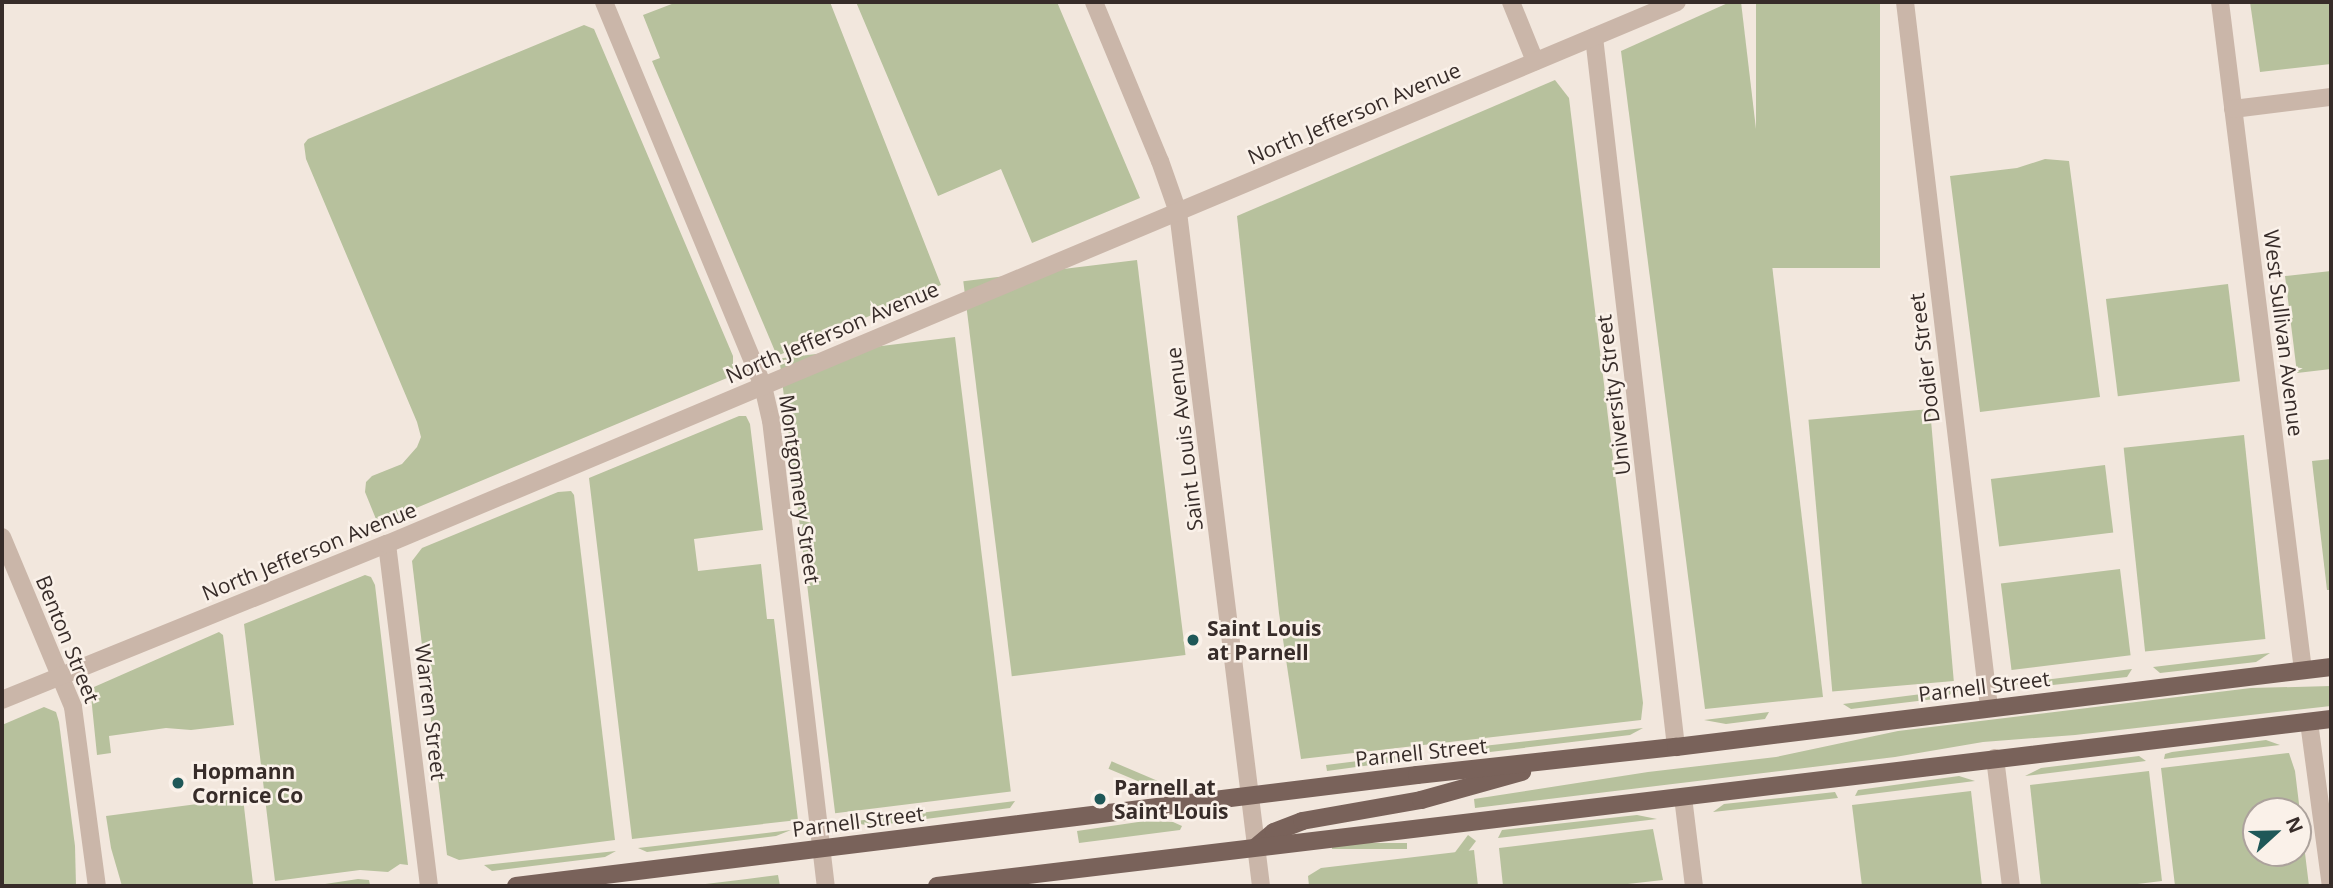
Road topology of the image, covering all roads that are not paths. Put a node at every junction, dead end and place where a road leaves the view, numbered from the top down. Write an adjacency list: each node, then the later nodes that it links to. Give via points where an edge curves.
1 (604, 2): 12 (street, Montgomery Street)
2 (1094, 2): 11 (street, Saint Louis Avenue)
3 (1511, 2): 8 (street)
4 (1677, 2): 7 (street, North Jefferson Avenue)
5 (1905, 2): 19 (street, Dodier Street)
6 (2220, 2): 10 (street, West Sullivan Avenue)
7 (1594, 37): 8 (street, North Jefferson Avenue); 22 (street, University Street)
8 (1535, 61): 11 (street, North Jefferson Avenue)
9 (2331, 97): 10 (street)
10 (2233, 109): 16 (street, West Sullivan Avenue)
11 (1178, 212): 12 (street, North Jefferson Avenue); 25 (street, Saint Louis Avenue)
12 (763, 386): 14 (street, North Jefferson Avenue); 28 (street, Montgomery Street, via 771,420)
13 (2, 537): 17 (street, Benton Street)
14 (387, 544): 17 (street, North Jefferson Avenue); 30 (street, Warren Street)
15 (2331, 667): 16 (main road, Parnell Street)
16 (2303, 670): 19 (main road, Parnell Street)
17 (60, 675): 18 (street, North Jefferson Avenue); 29 (street, Benton Street, via 76,718)
18 (2, 700)
19 (1989, 708): 22 (main road, Parnell Street)
20 (2331, 719): 21 (main road)
21 (2309, 722): 23 (main road); 37 (street)
22 (1676, 747): 24 (main road, Parnell Street)
23 (1995, 758): 26 (main road); 36 (street)
24 (1559, 761): 25 (main road, Parnell Street); 27 (main road, via 1421,800 1302,821 1274,832)
25 (1250, 795): 27 (street, Saint Louis Avenue); 28 (main road, Parnell Street)
26 (1683, 797): 27 (main road); 35 (street)
27 (1256, 847): 33 (main road); 34 (street, Saint Louis Avenue)
28 (821, 849): 31 (main road, Parnell Street); 32 (street, Montgomery Street)
29 (97, 886)
30 (429, 886)
31 (516, 886)
32 (826, 886)
33 (937, 886)
34 (1261, 886)
35 (1695, 886)
36 (2011, 886)
37 (2330, 886)

